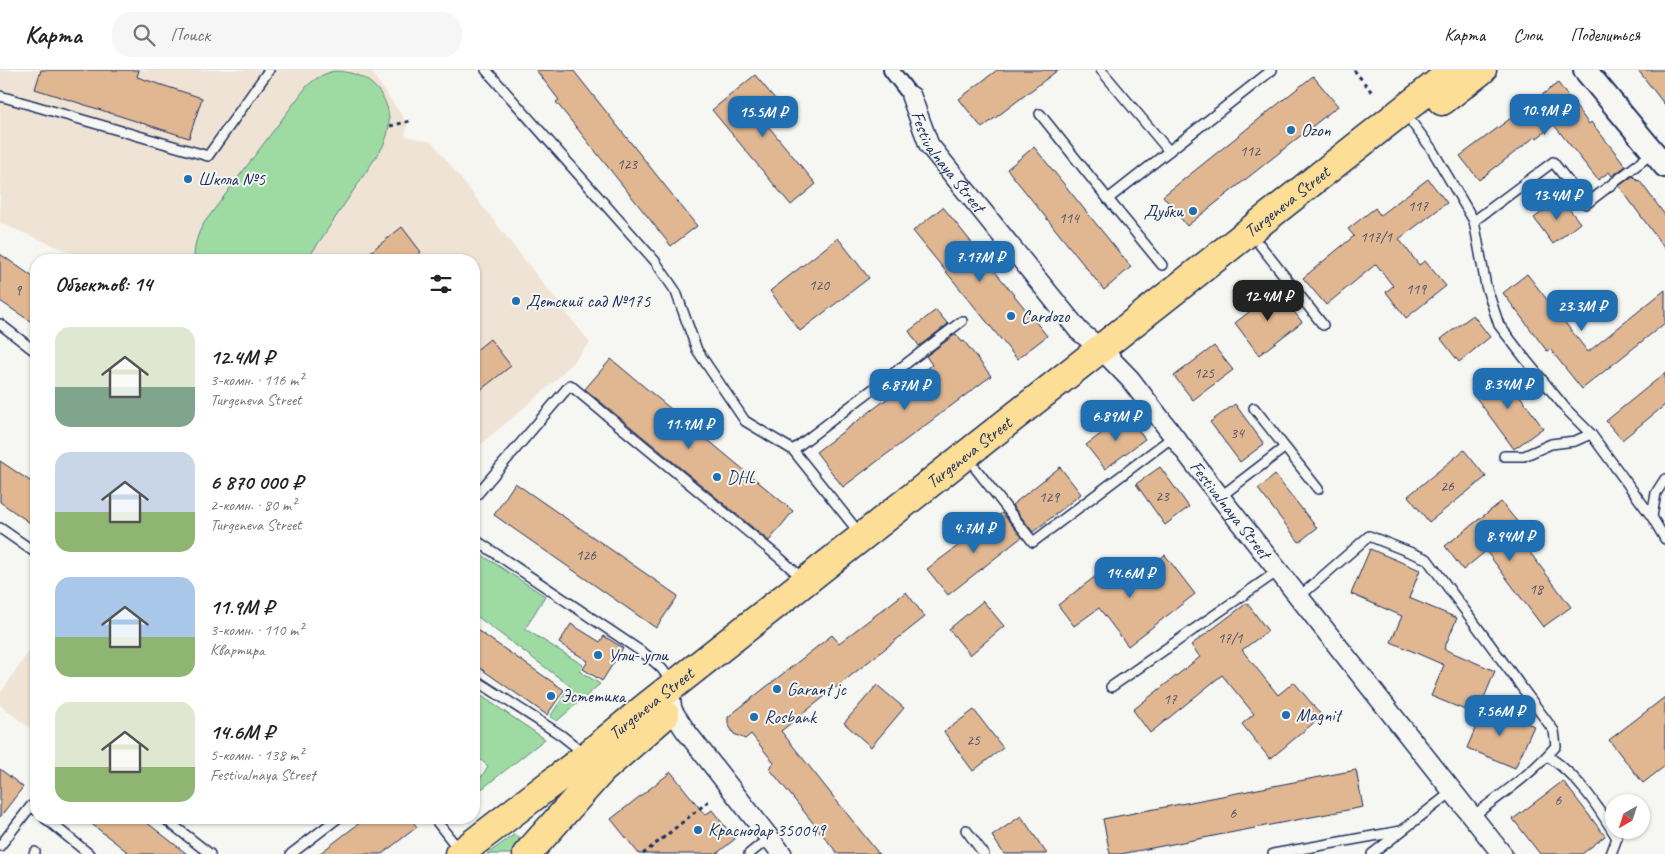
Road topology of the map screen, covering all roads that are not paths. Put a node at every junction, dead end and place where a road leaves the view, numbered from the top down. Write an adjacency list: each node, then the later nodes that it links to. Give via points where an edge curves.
1 (269, 70): 9 (lane, via 208,156)
2 (486, 70): 28 (lane, via 655,261 676,292 697,350 746,421)
3 (891, 70): 10 (street, Festivalnaya Street)
4 (1101, 70): 13 (lane)
5 (1272, 70): 13 (lane)
6 (1454, 70): 23 (main road, Turgeneva Street)
7 (1482, 70): 12 (main road, Turgeneva Street)
8 (1585, 70): 14 (street)
9 (0, 96)
10 (911, 96): 23 (street, Festivalnaya Street, via 929,145 1079,331)
11 (1040, 114): 15 (lane)
12 (1413, 124): 16 (lane); 17 (main road, Turgeneva Street)
13 (1169, 152): 15 (lane)
14 (1660, 159): 16 (lane, via 1586,204 1553,162)
15 (1108, 199): 18 (lane)
16 (1474, 221): 25 (lane, via 1486,286 1500,325 1567,410)
17 (1260, 245): 21 (lane); 23 (main road, Turgeneva Street)
18 (1162, 265)
19 (962, 320): 28 (lane)
20 (0, 324): 22 (lane)
21 (1322, 325)
22 (30, 347)
23 (1108, 355): 26 (street, Festivalnaya Street); 30 (main road, Turgeneva Street); 37 (main road, Turgeneva Street)
24 (1254, 408): 27 (lane)
25 (1591, 434): 29 (lane, via 1576,441 1551,444 1524,456); 35 (lane)
26 (1174, 436): 30 (lane, via 1033,542); 34 (street, Festivalnaya Street)
27 (1284, 448): 32 (lane); 34 (lane)
28 (793, 450): 37 (lane)
29 (1504, 456)
30 (976, 470): 46 (main road, Turgeneva Street)
31 (1665, 479): 35 (lane, via 1656,493)
32 (1318, 490)
33 (480, 491): 42 (lane, via 570,384)
34 (1220, 497): 41 (street, Festivalnaya Street)
35 (1652, 517): 38 (lane)
36 (0, 528): 40 (lane)
37 (863, 537): 42 (main road, Turgeneva Street)
38 (1665, 539)
39 (480, 543): 46 (lane, via 645,654 664,671 669,680)
40 (30, 548)
41 (1278, 571): 43 (street, Festivalnaya Street); 45 (lane)
42 (806, 582): 46 (main road, Turgeneva Street)
43 (1299, 597): 48 (lane, via 1369,536 1427,559 1554,731 1556,746); 49 (street, Festivalnaya Street)
44 (480, 683): 47 (lane)
45 (1111, 687)
46 (671, 700): 47 (main road, Turgeneva Street, via 646,707); 59 (street, via 685,730); 65 (main road, Turgeneva Street)
47 (588, 755): 57 (main road, Turgeneva Street)
48 (1548, 756): 51 (lane, via 1529,775); 72 (lane, via 1566,768 1594,801 1617,838)
49 (1453, 791): 51 (street, Festivalnaya Street); 58 (lane)
50 (30, 810): 60 (lane)
51 (1473, 816): 71 (street, Festivalnaya Street)
52 (52, 824): 62 (lane)
53 (172, 824): 63 (lane)
54 (330, 824): 64 (lane)
55 (438, 824): 61 (lane)
56 (966, 830): 68 (lane)
57 (488, 831): 61 (main road, Turgeneva Street); 65 (main road, via 516,826 522,829 529,838)
58 (1401, 831): 69 (lane); 70 (lane)
59 (769, 838): 66 (lane); 67 (street)
60 (0, 846)
61 (460, 853)
62 (89, 854)
63 (210, 854)
64 (291, 854)
65 (526, 854)
66 (749, 854)
67 (782, 854)
68 (984, 854)
69 (1273, 854)
70 (1372, 854)
71 (1502, 854)
72 (1611, 854)

